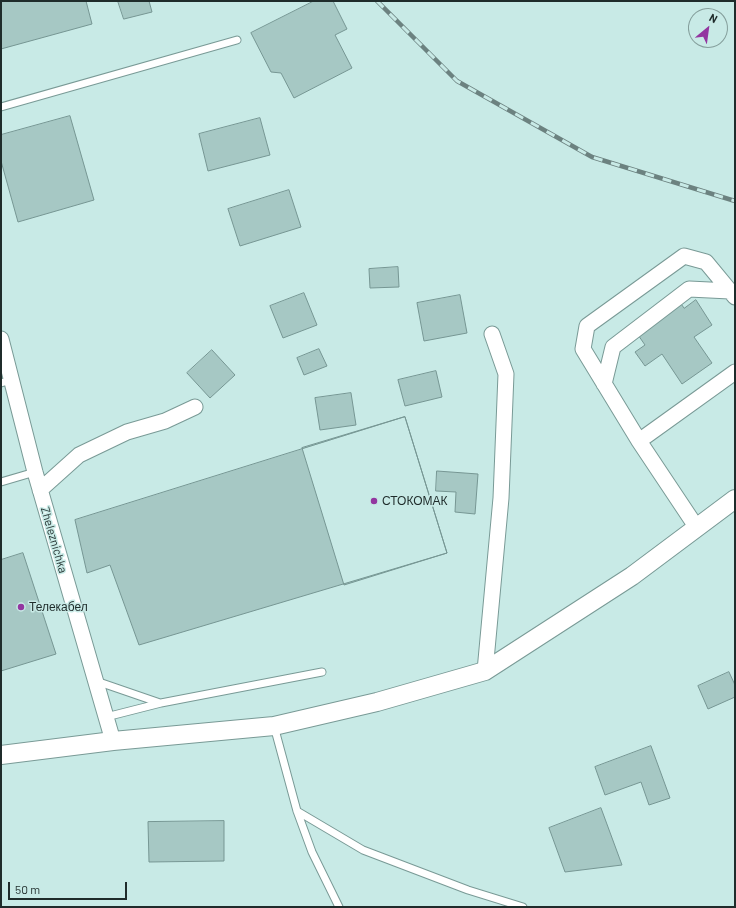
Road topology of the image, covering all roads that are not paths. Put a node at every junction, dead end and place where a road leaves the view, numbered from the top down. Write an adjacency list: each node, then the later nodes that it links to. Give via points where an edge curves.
1 (237, 40): 2 (lane)
2 (1, 107)
3 (733, 294): 8 (street, via 689,288 613,347); 8 (street, via 706,262 684,256 587,326 583,349)
4 (492, 334): 16 (street, via 506,374 501,498)
5 (1, 339): 7 (street, Zheleznichka)
6 (735, 372): 10 (street)
7 (6, 382): 11 (street, Zheleznichka)
8 (604, 384): 10 (street)
9 (195, 407): 13 (street, via 165,421 127,432 79,455)
10 (639, 441): 15 (street)
11 (35, 472): 12 (lane); 13 (street, Zheleznichka)
12 (1, 482)
13 (40, 490): 18 (street, Zheleznichka)
14 (735, 499): 15 (street)
15 (696, 528): 16 (street, via 632,576)
16 (484, 671): 21 (street, via 377,702)
17 (322, 672): 19 (lane)
18 (95, 681): 19 (lane); 20 (street, Zheleznichka)
19 (160, 703): 20 (lane)
20 (106, 716): 22 (street, Zheleznichka)
21 (274, 726): 22 (street); 24 (lane)
22 (113, 741): 23 (street)
23 (1, 755)
24 (297, 811): 25 (lane, via 312,852); 26 (lane, via 363,850 468,890)
25 (338, 907)
26 (523, 907)

